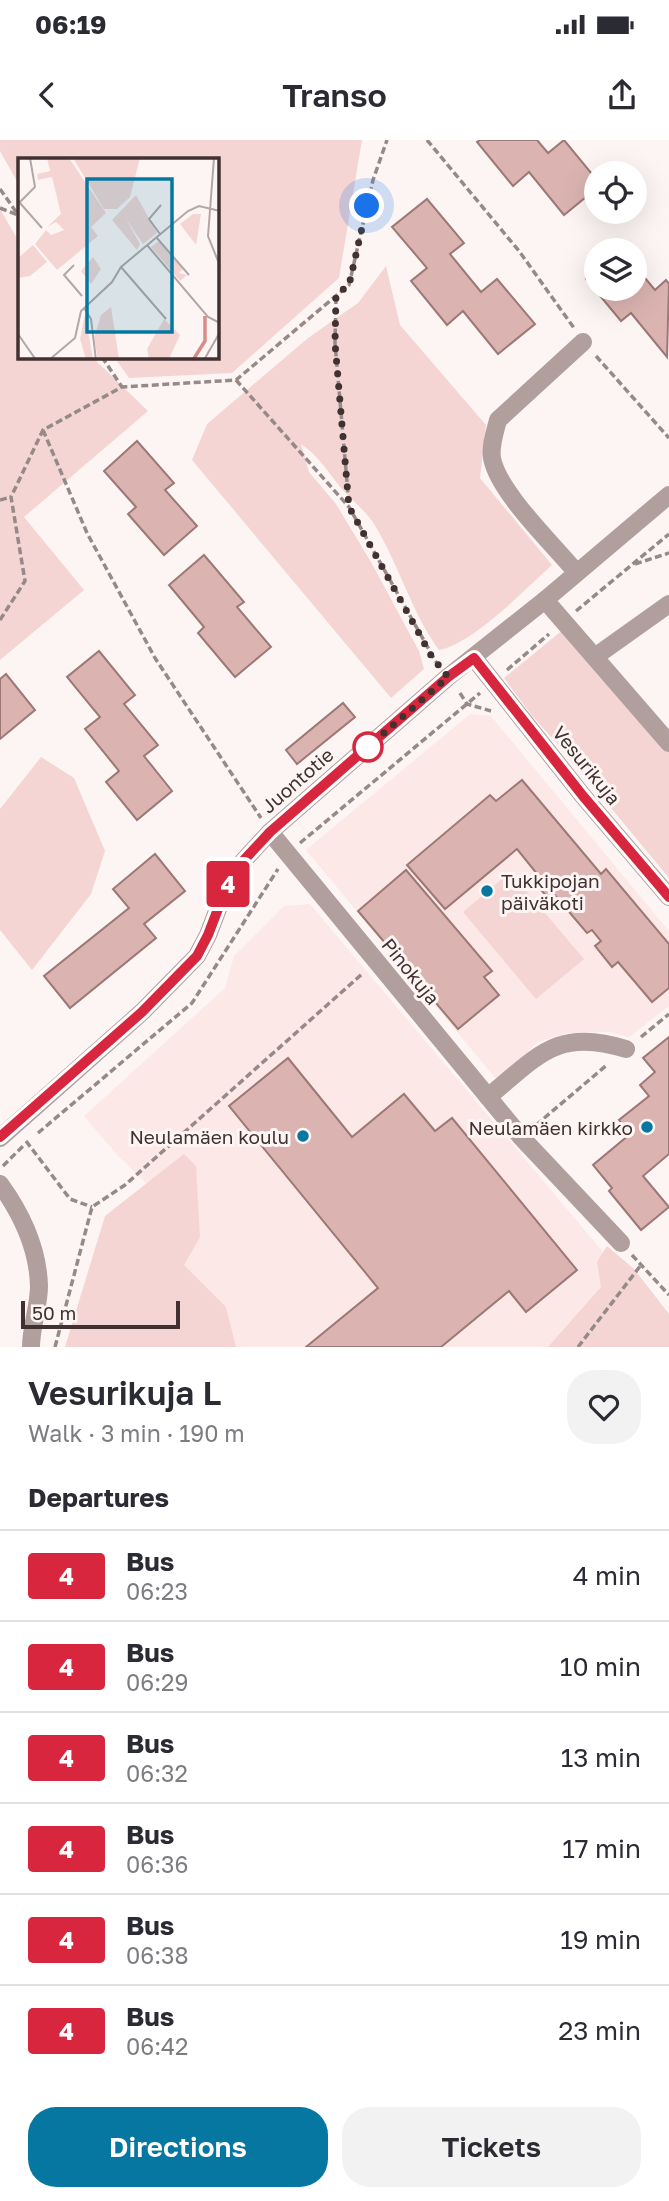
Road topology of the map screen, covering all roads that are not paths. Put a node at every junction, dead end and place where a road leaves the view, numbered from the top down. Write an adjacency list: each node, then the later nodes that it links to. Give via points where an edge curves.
1 (583, 342): 3 (street, via 498,420 492,456 499,480)
2 (669, 495): 3 (street, Juontotie)
3 (576, 572): 4 (street, Juontotie)
4 (545, 600): 6 (street); 7 (street, Juontotie)
5 (669, 604): 6 (street)
6 (596, 656): 8 (street)
7 (474, 658): 9 (street, Juontotie); 10 (street, Vesurikuja)
8 (669, 743)
9 (270, 832): 12 (street, Pinokuja); 13 (street, Juontotie, via 226,888 197,956 142,1012)
10 (669, 897)
11 (626, 1049): 12 (street, via 607,1043 561,1043 542,1052)
12 (488, 1097): 15 (street, Pinokuja)
13 (0, 1138)
14 (0, 1184): 16 (street, via 17,1207 33,1248 39,1286)
15 (621, 1243)
16 (31, 1347)

